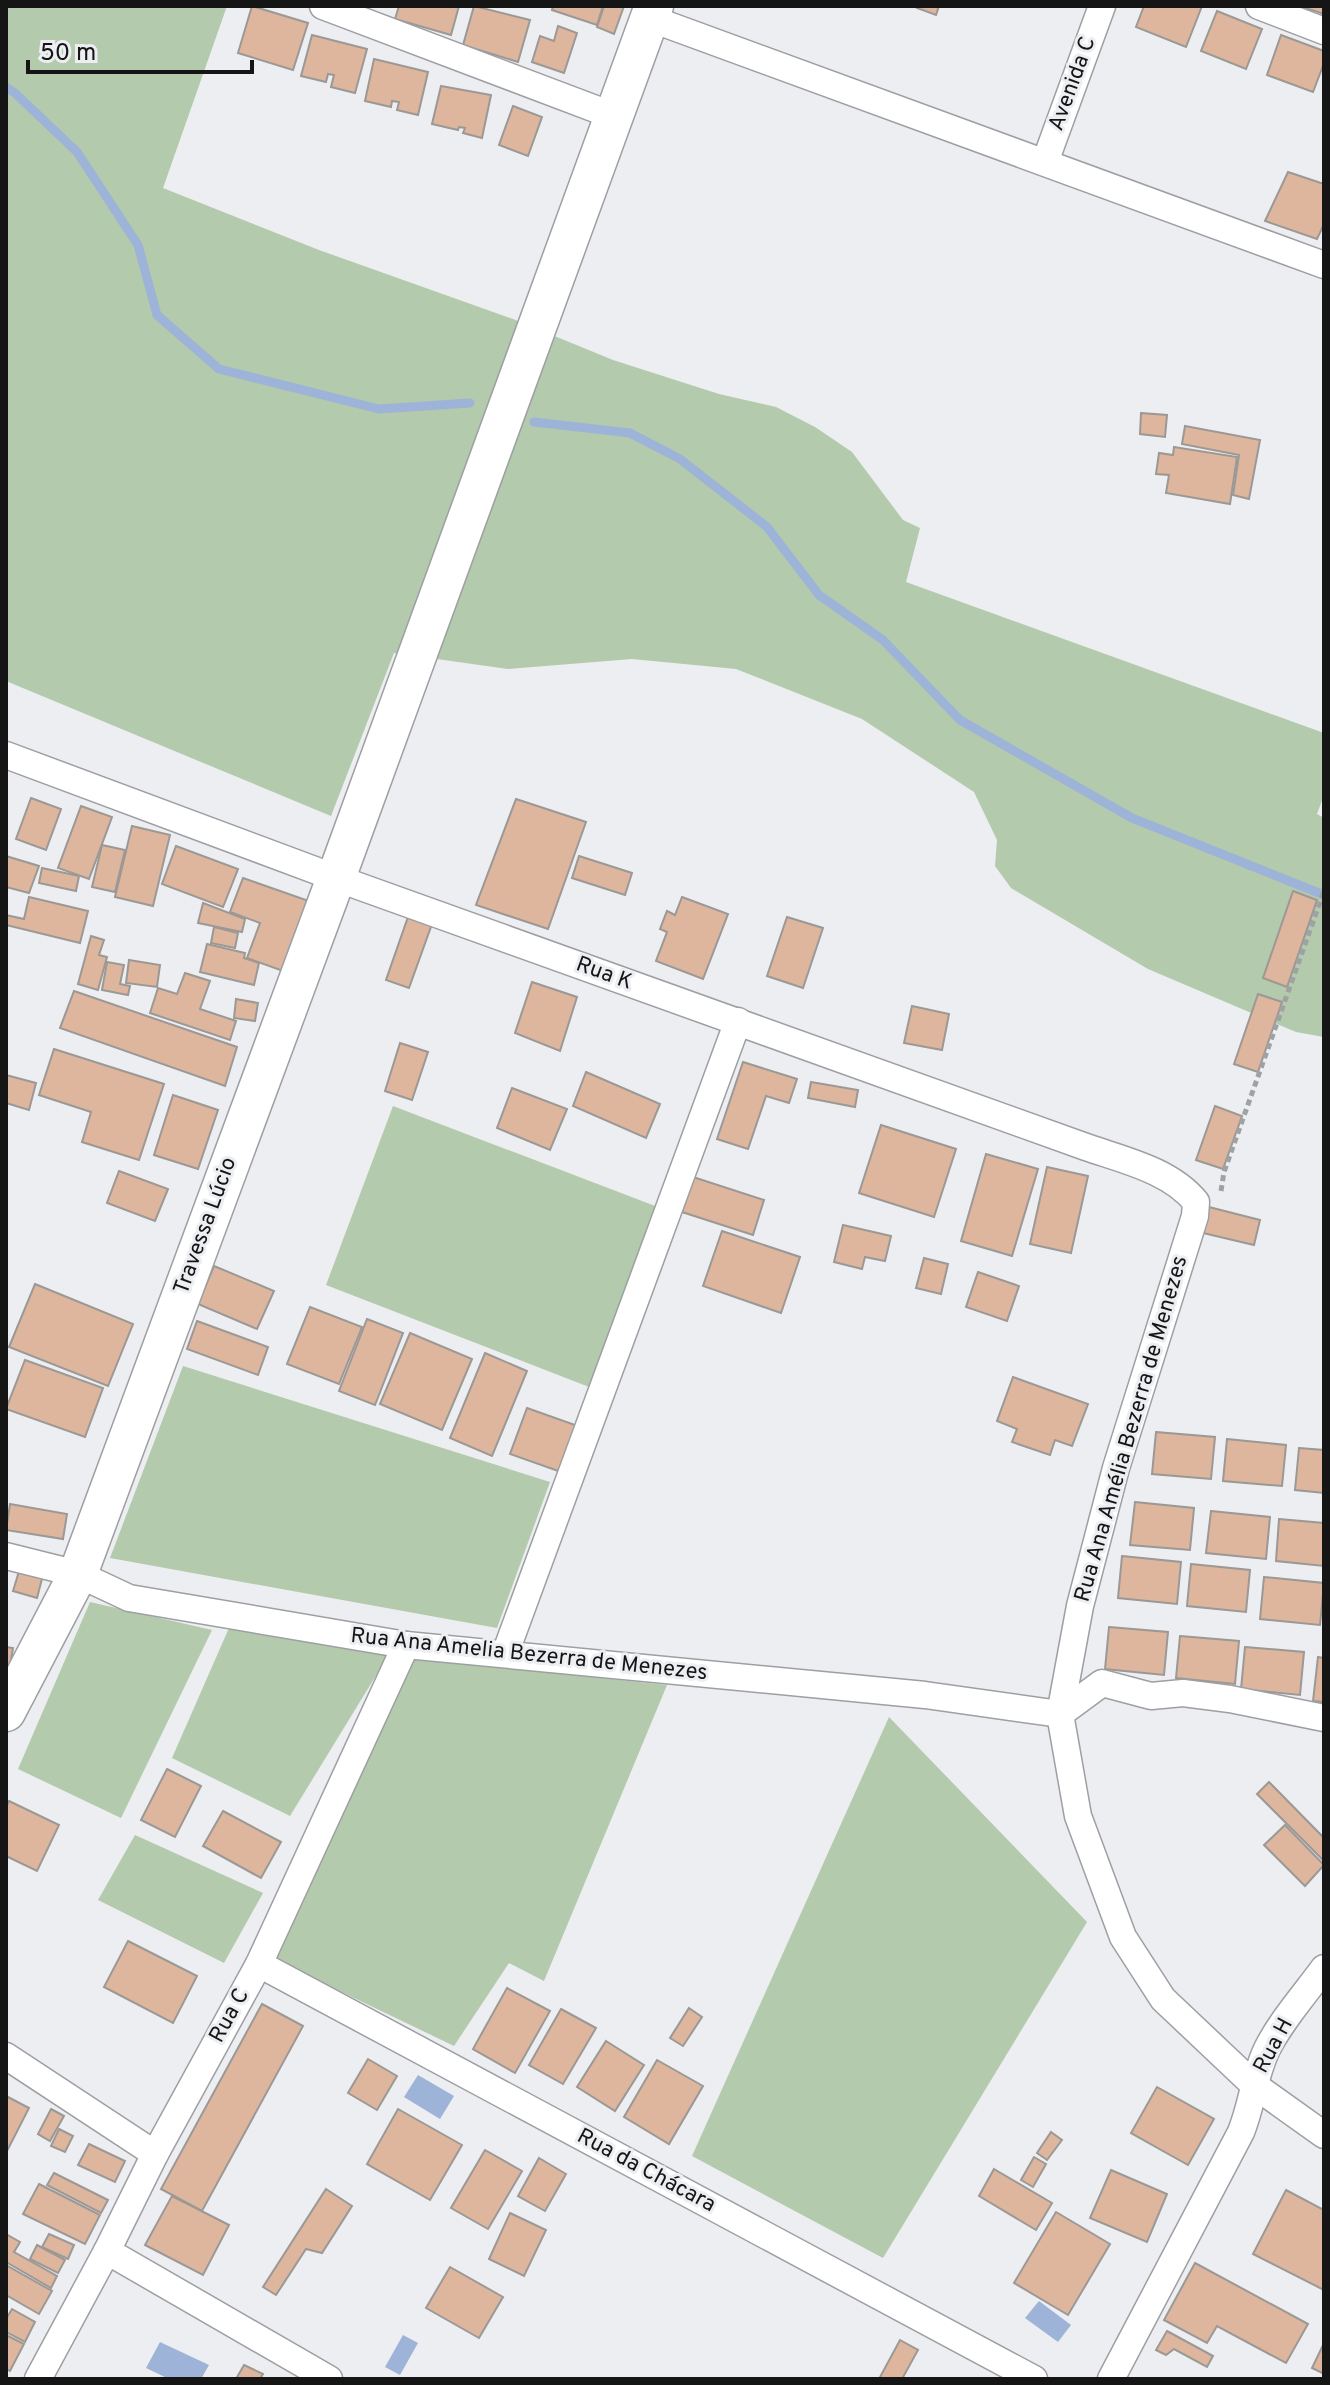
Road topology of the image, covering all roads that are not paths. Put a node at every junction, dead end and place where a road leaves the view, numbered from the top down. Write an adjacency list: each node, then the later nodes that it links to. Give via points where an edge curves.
1 (323, 6): 6 (street)
2 (1102, 6): 7 (street, Avenida C)
3 (1259, 6): 5 (street)
4 (651, 12): 6 (street, Travessa Lúcio); 7 (street)
5 (1324, 31)
6 (614, 116): 10 (street, Travessa Lúcio)
7 (1045, 162): 8 (street)
8 (1324, 265)
9 (6, 755): 10 (street, Rua K)
10 (336, 878): 11 (street, Rua K); 14 (street, Travessa Lúcio)
11 (738, 1021): 12 (street, Rua K, via 1155,1172 1184,1187); 16 (street)
12 (1196, 1202): 18 (street, Rua Ana Amélia Bezerra de Menezes, via 1116,1468)
13 (6, 1556): 14 (street, Rua Ana Amelia Bezerra de Menezes)
14 (78, 1574): 15 (street, Rua Ana Amelia Bezerra de Menezes, via 129,1598); 17 (street, Travessa Lúcio)
15 (406, 1645): 16 (street, Rua Ana Amelia Bezerra de Menezes); 20 (street, Rua C)
16 (505, 1654): 18 (street, Rua Ana Amelia Bezerra de Menezes, via 925,1695)
17 (6, 1712)
18 (1060, 1714): 19 (street, via 1102,1683 1151,1696 1199,1695); 23 (street, Rua Ana Amélia Bezerra de Menezes, via 1078,1816 1123,1937 1163,1999)
19 (1324, 1718)
20 (259, 1964): 25 (street, Rua C); 29 (street, Rua da Chácara)
21 (1324, 1968): 23 (street, Rua H, via 1267,2048)
22 (6, 2056): 25 (street)
23 (1254, 2085): 24 (street, Rua Ana Amélia Bezerra de Menezes); 30 (street, Rua H, via 1241,2132)
24 (1324, 2135)
25 (155, 2154): 26 (street, Rua C)
26 (107, 2251): 27 (street, Rua C); 28 (street)
27 (38, 2379)
28 (329, 2379)
29 (1034, 2379)
30 (1111, 2379)

